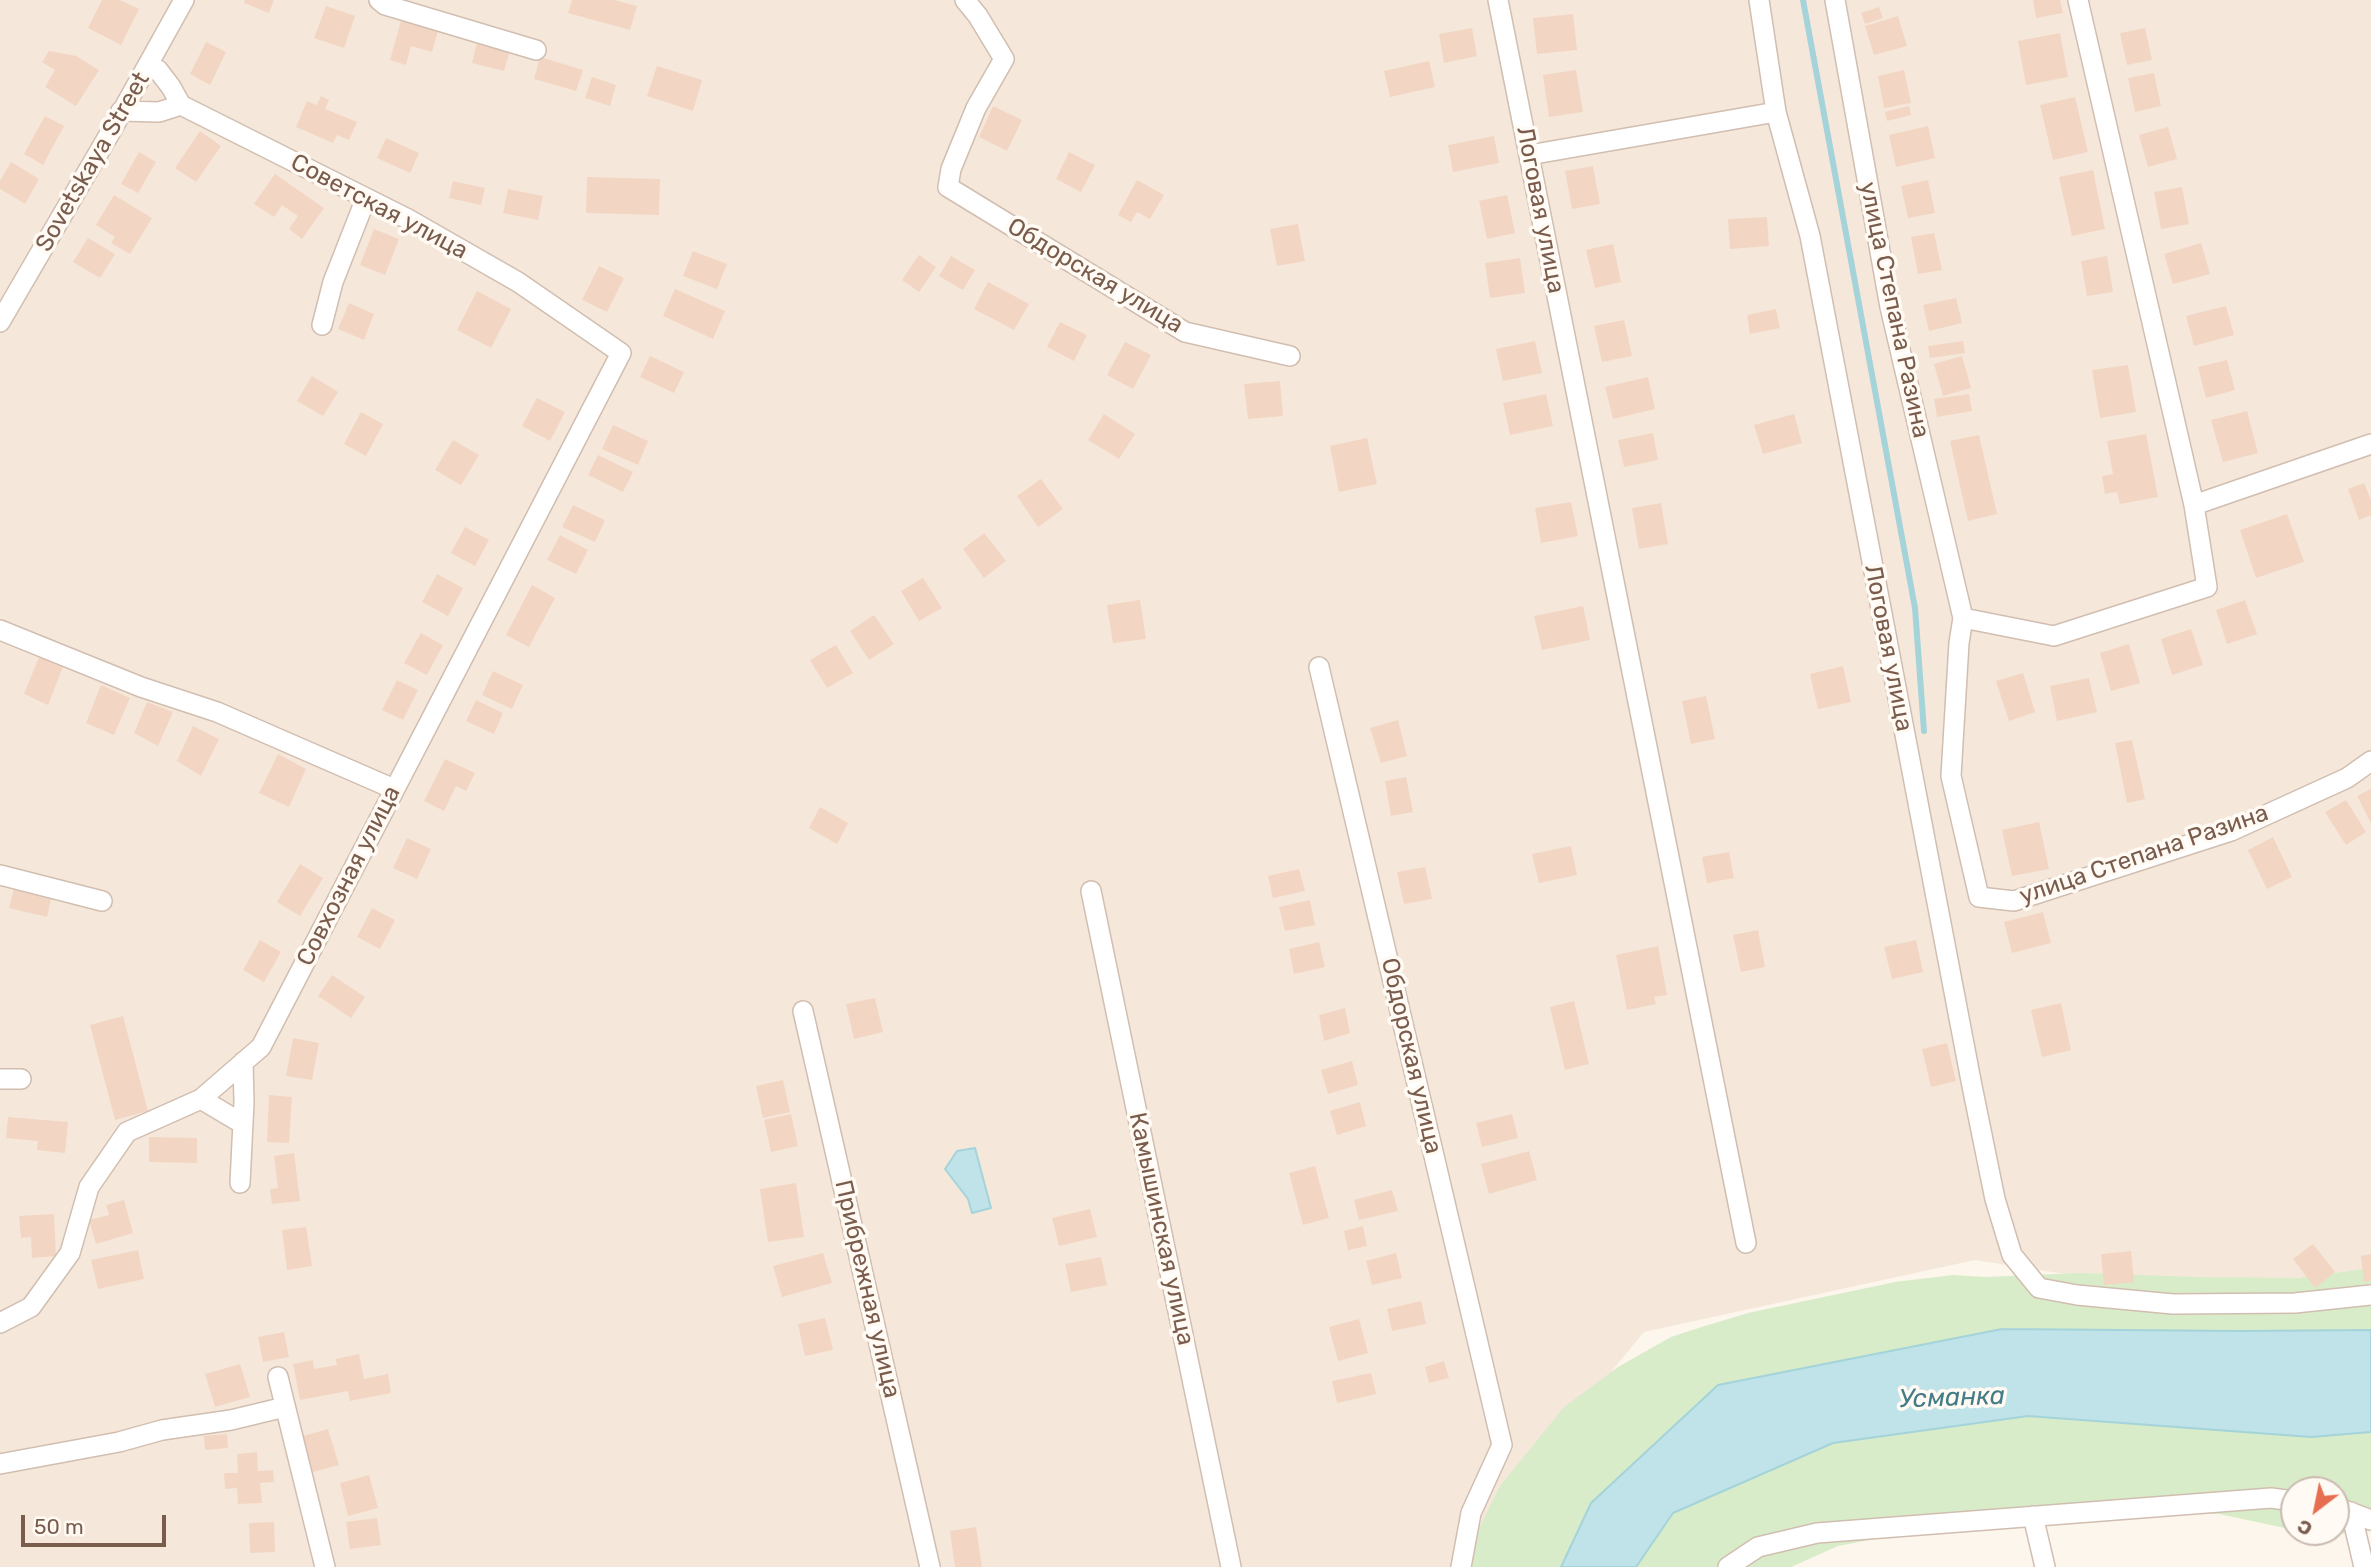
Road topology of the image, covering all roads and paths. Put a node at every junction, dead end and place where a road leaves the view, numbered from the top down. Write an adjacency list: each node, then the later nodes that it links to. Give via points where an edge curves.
1 (184, 0): 9 (street, Sovetskaya Street)
2 (379, 0): 8 (street)
3 (965, 0): 18 (street, Обдорская улица, via 1004,59 975,108 948,187 1185,332)
4 (1498, 0): 13 (street, Логовая улица)
5 (1759, 0): 12 (street, Логовая улица)
6 (1835, 0): 21 (street, улица Степана Разина, via 1890,307)
7 (2078, 0): 20 (street)
8 (536, 50)
9 (149, 65): 10 (street, via 158,70); 11 (street, Sovetskaya Street)
10 (181, 106): 11 (street, via 159,112); 14 (street, Советская улица)
11 (121, 111): 15 (street, Sovetskaya Street)
12 (1776, 112): 13 (street); 37 (street, Логовая улица, via 1810,236 1995,1199 2012,1255 2039,1288 2077,1295 2173,1304 2295,1303)
13 (1529, 155): 36 (street, Логовая улица)
14 (366, 198): 16 (street, via 333,282); 17 (street, Советская улица, via 519,282)
15 (0, 323)
16 (322, 325)
17 (621, 353): 25 (street, Совхозная улица)
18 (1290, 356)
19 (2371, 444): 20 (street)
20 (2194, 505): 21 (street, via 2207,587 2054,636)
21 (1963, 618): 24 (street, улица Степана Разина, via 1951,776 1979,897 2014,901 2231,831 2347,778)
22 (0, 630): 25 (street, via 217,712)
23 (1319, 667): 50 (street, Обдорская улица, via 1502,1445 1471,1513)
24 (2371, 761)
25 (394, 789): 30 (street, Совхозная улица, via 261,1047)
26 (0, 875): 28 (street)
27 (1091, 891): 49 (street, Камышинская улица)
28 (102, 901)
29 (803, 1011): 48 (street, Прибрежная улица)
30 (243, 1062): 33 (street, Совхозная улица); 34 (street)
31 (0, 1079): 32 (street)
32 (21, 1079)
33 (201, 1099): 34 (street); 38 (street, Совхозная улица, via 127,1132 89,1187 70,1253 31,1307)
34 (243, 1124): 35 (street)
35 (240, 1183)
36 (1746, 1243)
37 (2371, 1295)
38 (0, 1323)
39 (278, 1377): 40 (street)
40 (285, 1407): 41 (street); 47 (street)
41 (0, 1464)
42 (2280, 1499): 44 (street)
43 (2350, 1512): 45 (street)
44 (2033, 1516): 51 (street, via 1817,1533 1758,1547); 52 (street)
45 (2371, 1520)
46 (2350, 1527): 53 (street)
47 (325, 1567)
48 (930, 1567)
49 (1231, 1567)
50 (1461, 1567)
51 (1728, 1567)
52 (2045, 1567)
53 (2364, 1567)

